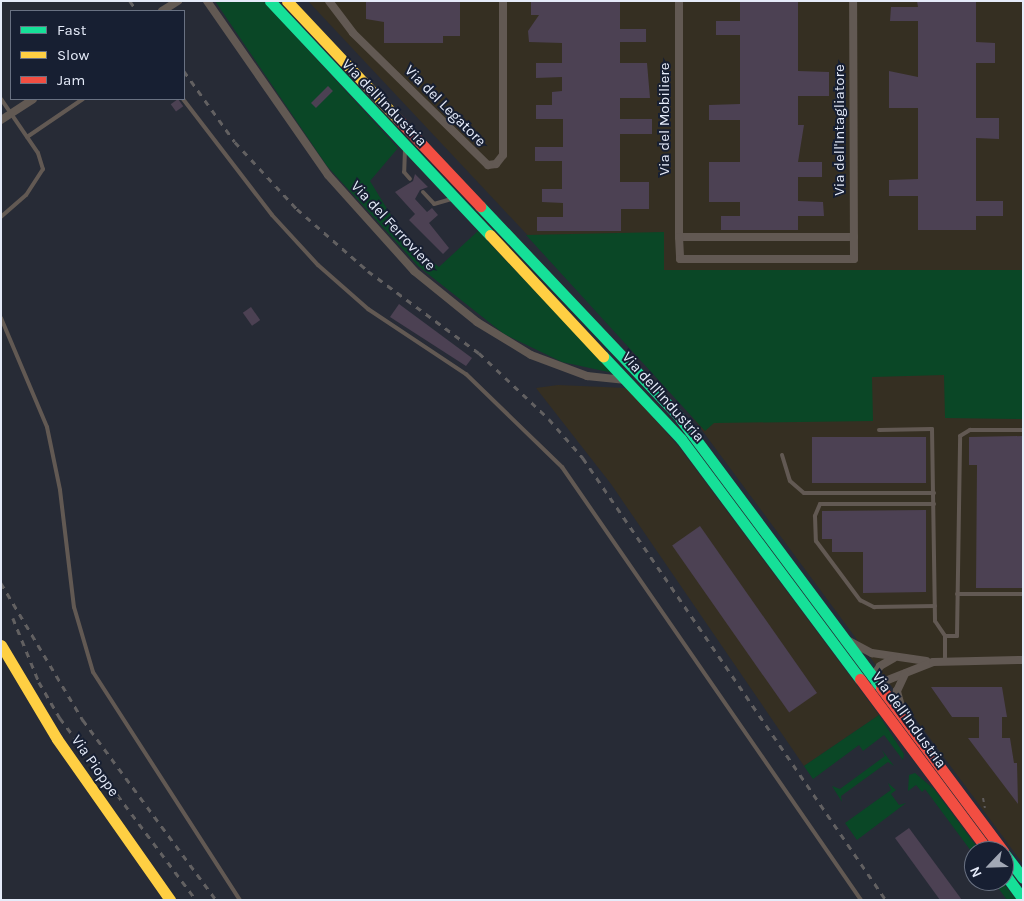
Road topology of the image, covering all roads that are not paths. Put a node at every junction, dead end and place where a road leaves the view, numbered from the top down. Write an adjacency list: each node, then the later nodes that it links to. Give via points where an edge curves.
1 (207, 1): 25 (street, Via del Ferroviere, via 328,175 414,271 477,322 531,355 586,376)
2 (270, 1): 16 (main road, Via dell'Industria)
3 (287, 1): 35 (main road, Via dell'Industria, via 677,414)
4 (329, 1): 5 (street, Via del Legatore, via 354,33 488,165 496,164 503,155)
5 (503, 1)
6 (679, 1): 21 (street, Via del Mobiliere)
7 (853, 1): 22 (street, Via dell'Intagliatore)
8 (176, 2): 9 (street)
9 (164, 10)
10 (1, 99): 15 (lane)
11 (31, 100): 14 (street, bridge)
12 (82, 100): 15 (lane)
13 (184, 100): 53 (lane, via 272,215 318,265 368,309 466,374 562,467)
14 (1, 120)
15 (28, 137): 20 (lane, via 42,170 26,195)
16 (405, 146): 17 (lane, via 404,172); 19 (main road, Via dell'Industria)
17 (410, 179)
18 (423, 192): 19 (lane, via 434,204)
19 (455, 198): 25 (main road, Via dell'Industria)
20 (1, 218)
21 (680, 237): 22 (street); 23 (street, Via del Mobiliere, via 680,259)
22 (854, 237): 23 (street, Via dell'Intagliatore)
23 (854, 259)
24 (1, 318): 52 (lane, via 47,427 60,490 74,607 93,672)
25 (630, 381): 43 (main road, Via dell'Industria, via 706,469)
26 (879, 430): 29 (lane, via 932,429)
27 (1023, 430): 31 (lane, via 970,430 960,436)
28 (782, 455): 29 (lane, via 790,481 804,492)
29 (934, 493): 30 (lane)
30 (934, 504): 33 (lane); 33 (lane, via 820,504 815,516 816,541 860,600 874,607)
31 (957, 594): 32 (lane); 34 (lane, via 957,636)
32 (1023, 594)
33 (935, 606): 34 (lane, via 938,629)
34 (946, 636): 39 (lane)
35 (848, 641): 37 (street, via 872,653); 42 (main road, Via dell'Industria)
36 (1, 644): 51 (main road, Via Pioppe, via 57,739)
37 (899, 658): 40 (street); 42 (street, via 884,663)
38 (1023, 660): 39 (street)
39 (946, 661): 40 (street)
40 (933, 662): 41 (street)
41 (909, 669): 42 (street); 44 (street, via 897,691)
42 (877, 679): 43 (street); 44 (main road, Via dell'Industria)
43 (867, 687): 45 (main road, Via dell'Industria)
44 (907, 721): 46 (main road, Via dell'Industria)
45 (981, 841)
46 (995, 841)
47 (1014, 866): 48 (main road, Via dell'Industria)
48 (1023, 878)
49 (1014, 887): 50 (main road)
50 (1023, 899)
51 (170, 900)
52 (240, 900)
53 (861, 900)

